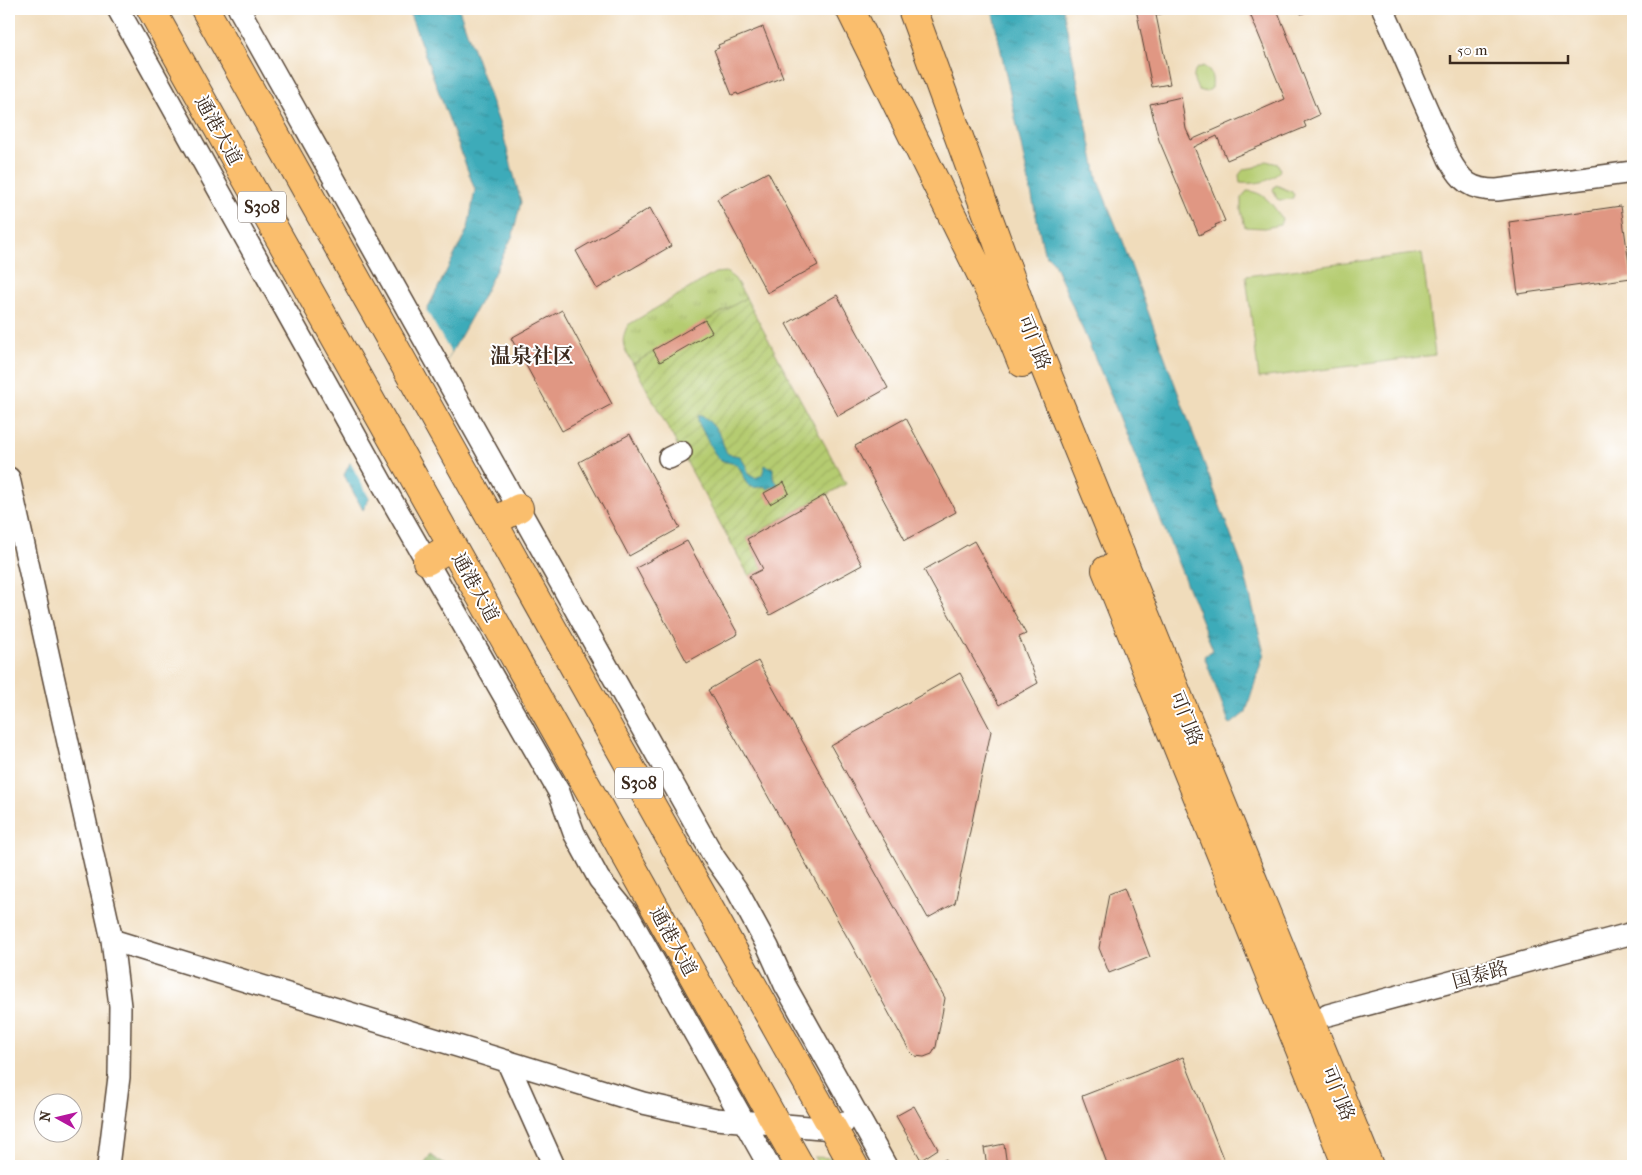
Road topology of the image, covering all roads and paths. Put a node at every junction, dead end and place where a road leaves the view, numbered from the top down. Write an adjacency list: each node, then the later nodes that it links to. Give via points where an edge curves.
1 (118, 9): 14 (street)
2 (151, 9): 13 (main road, 通港大道 / S308)
3 (205, 9): 12 (main road, S308)
4 (240, 9): 11 (street)
5 (850, 9): 9 (main road)
6 (912, 9): 9 (main road)
7 (1383, 9): 8 (street, via 1449,159 1465,182 1480,189 1497,190)
8 (1633, 172)
9 (995, 273): 29 (main road, 可门路, via 1010,333); 30 (main road, 可门路, via 1027,324)
10 (9, 478): 16 (street)
11 (519, 508): 12 (main road); 19 (street, via 714,857 737,890 785,985)
12 (493, 522): 22 (main road, S308)
13 (452, 546): 14 (main road); 21 (main road, 通港大道 / S308)
14 (427, 561): 20 (street, via 559,792 574,833 599,879 627,913)
15 (1633, 933): 17 (street, 国泰路)
16 (112, 940): 18 (street); 23 (street, via 120,1015 119,1077)
17 (1328, 1015)
18 (507, 1061): 20 (street, via 643,1103 716,1119); 24 (street)
19 (858, 1115): 22 (street); 28 (street)
20 (745, 1121): 21 (street); 25 (street)
21 (777, 1124): 22 (street); 26 (main road, 通港大道 / S308)
22 (834, 1129): 27 (main road, S308)
23 (108, 1166)
24 (554, 1166)
25 (769, 1166)
26 (800, 1166)
27 (854, 1166)
28 (886, 1166)
29 (1347, 1166)
30 (1369, 1166)

